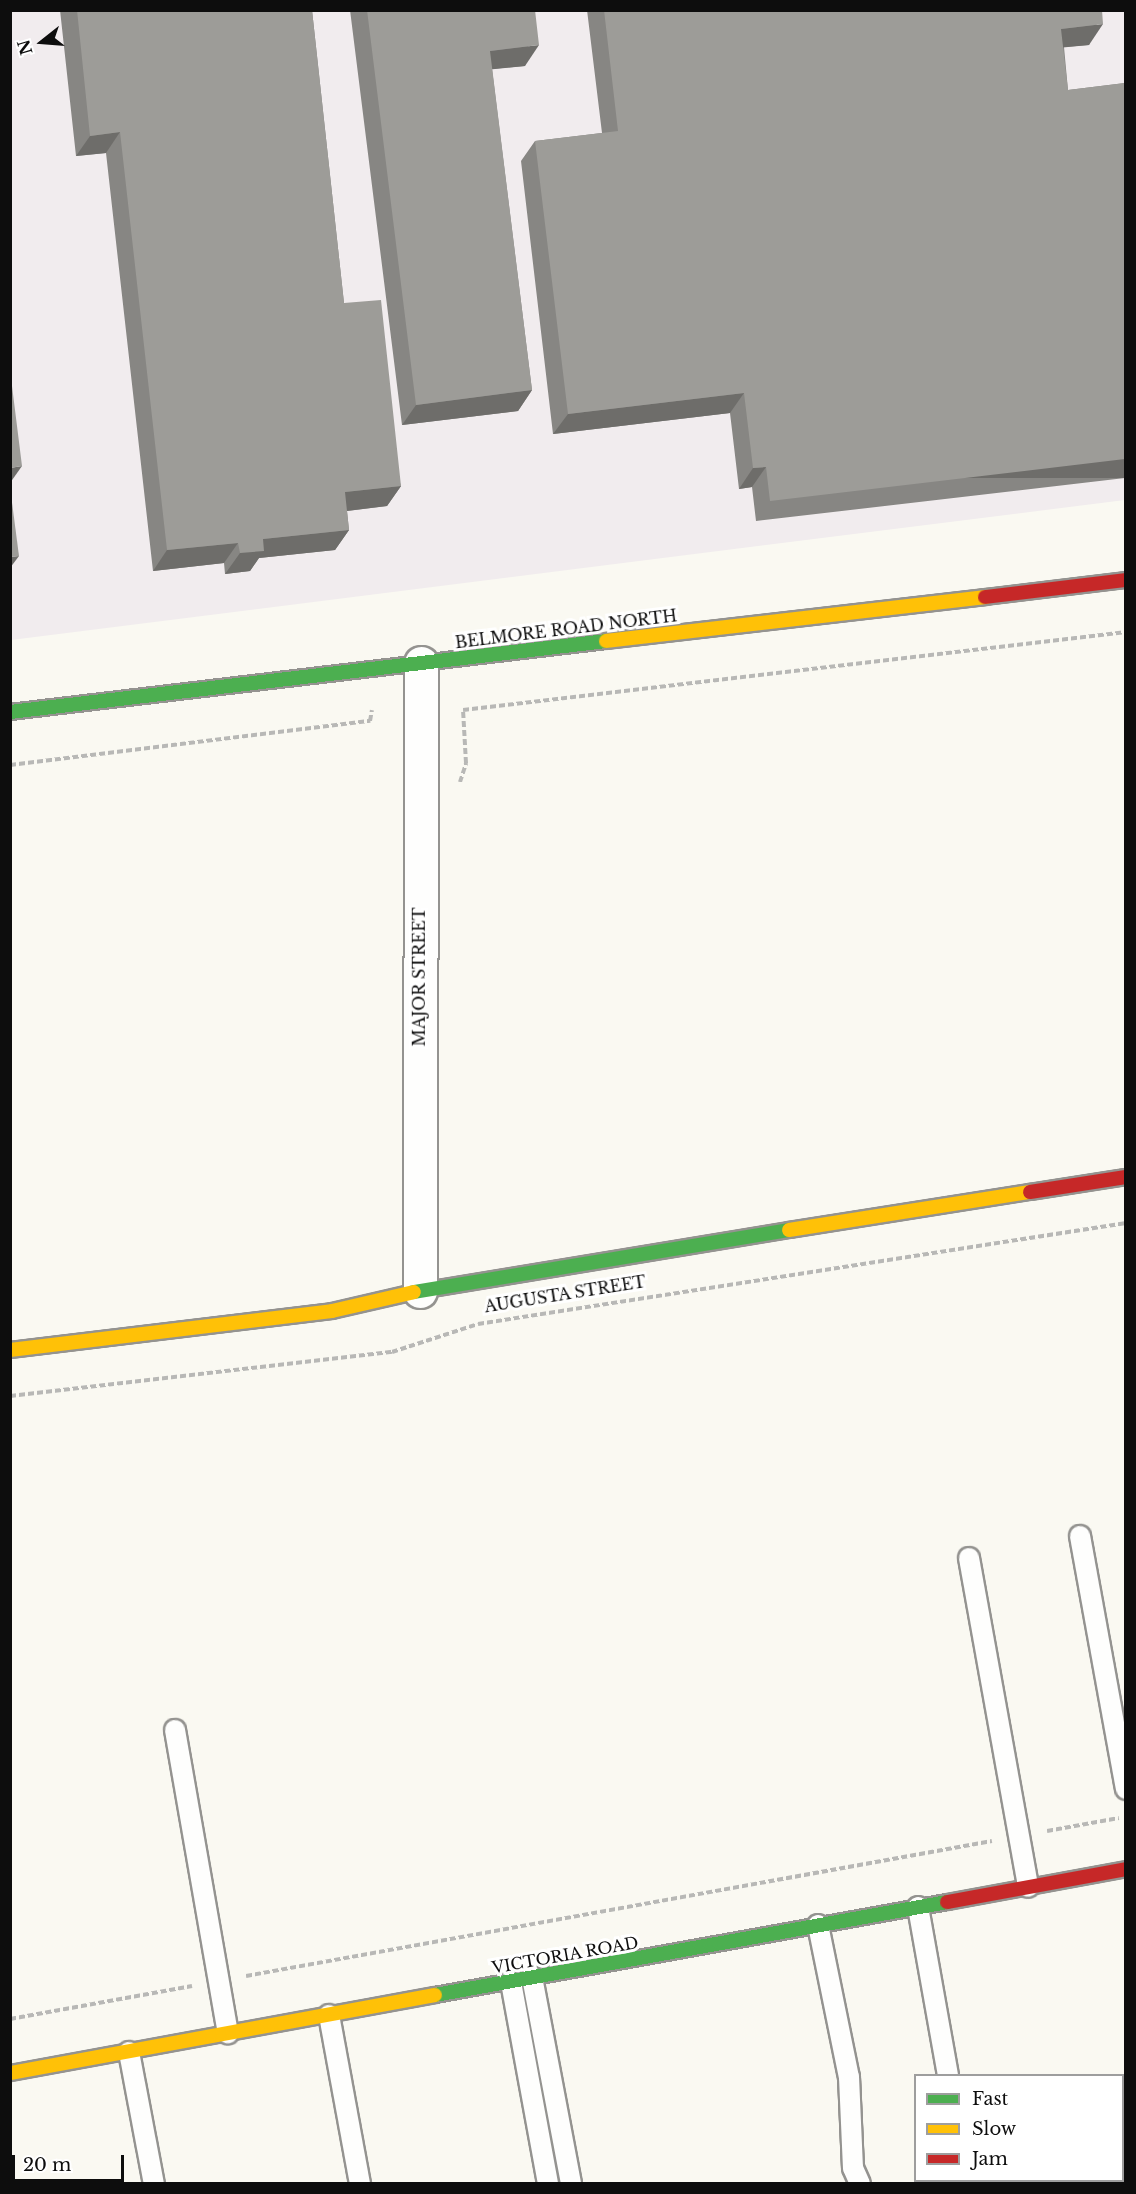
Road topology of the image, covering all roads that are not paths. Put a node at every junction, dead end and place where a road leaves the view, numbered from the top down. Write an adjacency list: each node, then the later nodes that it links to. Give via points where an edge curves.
1 (1125, 580): 2 (street, BELMORE ROAD NORTH)
2 (421, 663): 3 (street, BELMORE ROAD NORTH); 5 (street, MAJOR STREET)
3 (10, 712)
4 (1125, 1177): 5 (street, AUGUSTA STREET)
5 (420, 1291): 6 (street, AUGUSTA STREET, via 332,1311)
6 (10, 1350)
7 (1080, 1536): 10 (lane)
8 (969, 1558): 12 (lane)
9 (175, 1730): 18 (lane)
10 (1125, 1789)
11 (1125, 1869): 12 (street, VICTORIA ROAD)
12 (1028, 1887): 13 (street, VICTORIA ROAD)
13 (918, 1907): 14 (street, VICTORIA ROAD); 21 (lane)
14 (819, 1925): 15 (street, VICTORIA ROAD); 26 (lane, via 849,2077 853,2168)
15 (532, 1977): 16 (street, VICTORIA ROAD); 25 (lane)
16 (511, 1982): 17 (street, VICTORIA ROAD); 24 (lane)
17 (329, 2015): 18 (street, VICTORIA ROAD); 23 (lane)
18 (228, 2033): 19 (street, VICTORIA ROAD)
19 (129, 2052): 20 (street, VICTORIA ROAD); 22 (lane)
20 (10, 2073)
21 (948, 2074)
22 (154, 2184)
23 (360, 2184)
24 (548, 2184)
25 (571, 2184)
26 (860, 2184)

